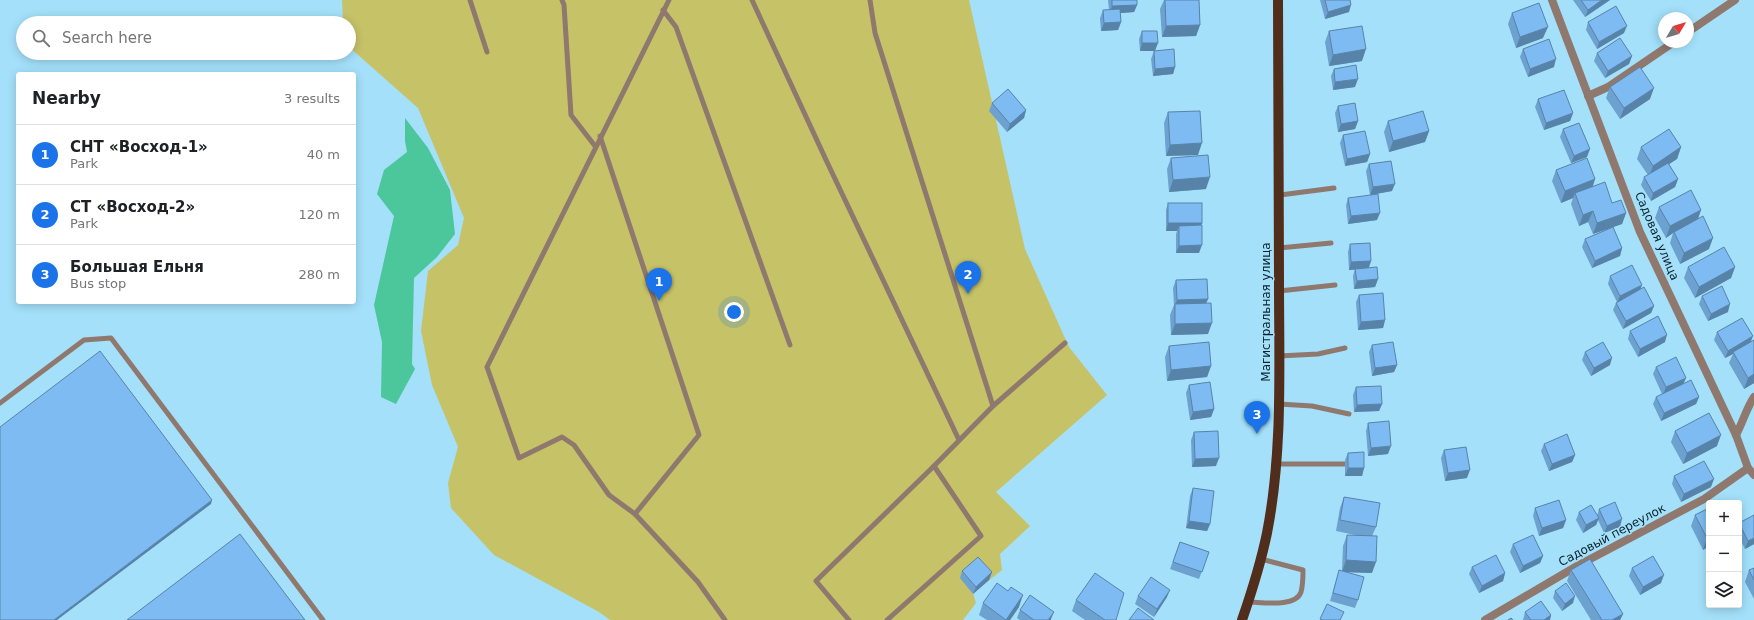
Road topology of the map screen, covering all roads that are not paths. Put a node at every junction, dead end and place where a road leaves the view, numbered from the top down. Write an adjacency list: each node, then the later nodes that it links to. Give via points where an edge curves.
1 (470, 0): 12 (lane)
2 (562, 0): 15 (lane, via 571,115)
3 (668, 0): 9 (lane)
4 (752, 0): 32 (lane)
5 (870, 0): 29 (lane, via 875,33)
6 (1278, 0): 17 (main road, Магистральная улица)
7 (1552, 0): 13 (street, Садовая улица)
8 (1735, 0): 10 (street)
9 (663, 10): 14 (lane); 23 (lane, via 676,28)
10 (1694, 28)
11 (1665, 48): 13 (street, via 1608,87)
12 (487, 52)
13 (1588, 96): 31 (street, Садовая улица, via 1640,232)
14 (600, 136): 15 (lane); 38 (lane, via 699,435)
15 (595, 146): 38 (lane, via 487,367 519,458 562,437 574,445 609,495)
16 (1334, 188): 17 (lane)
17 (1280, 194): 19 (main road, Магистральная улица)
18 (1331, 243): 19 (lane)
19 (1279, 248): 21 (main road, Магистральная улица)
20 (1335, 285): 21 (lane)
21 (1279, 291): 25 (main road, Магистральная улица)
22 (1065, 343): 29 (lane)
23 (790, 345)
24 (1345, 348): 25 (lane, via 1318,354)
25 (1279, 356): 28 (main road, Магистральная улица)
26 (1754, 397): 31 (street)
27 (0, 403): 41 (lane, via 84,340 111,338)
28 (1279, 404): 30 (lane, via 1312,406); 33 (main road, Магистральная улица)
29 (993, 406): 32 (lane)
30 (1349, 414)
31 (1736, 435): 36 (street, Садовая улица)
32 (959, 440): 35 (lane)
33 (1276, 464): 34 (lane); 39 (main road, Магистральная улица)
34 (1347, 464)
35 (934, 466): 43 (lane, via 816,581); 44 (lane, via 981,536)
36 (1748, 468): 37 (street, Садовая улица); 46 (street, Садовый переулок, via 1704,499 1577,566)
37 (1754, 475)
38 (635, 514): 42 (lane, via 698,582)
39 (1261, 559): 40 (main road, Магистральная улица); 40 (lane, via 1303,570 1301,592 1297,599 1287,603)
40 (1248, 602): 45 (main road, Магистральная улица)
41 (323, 620)
42 (725, 620)
43 (849, 620)
44 (887, 620)
45 (1242, 620)
46 (1485, 620)

